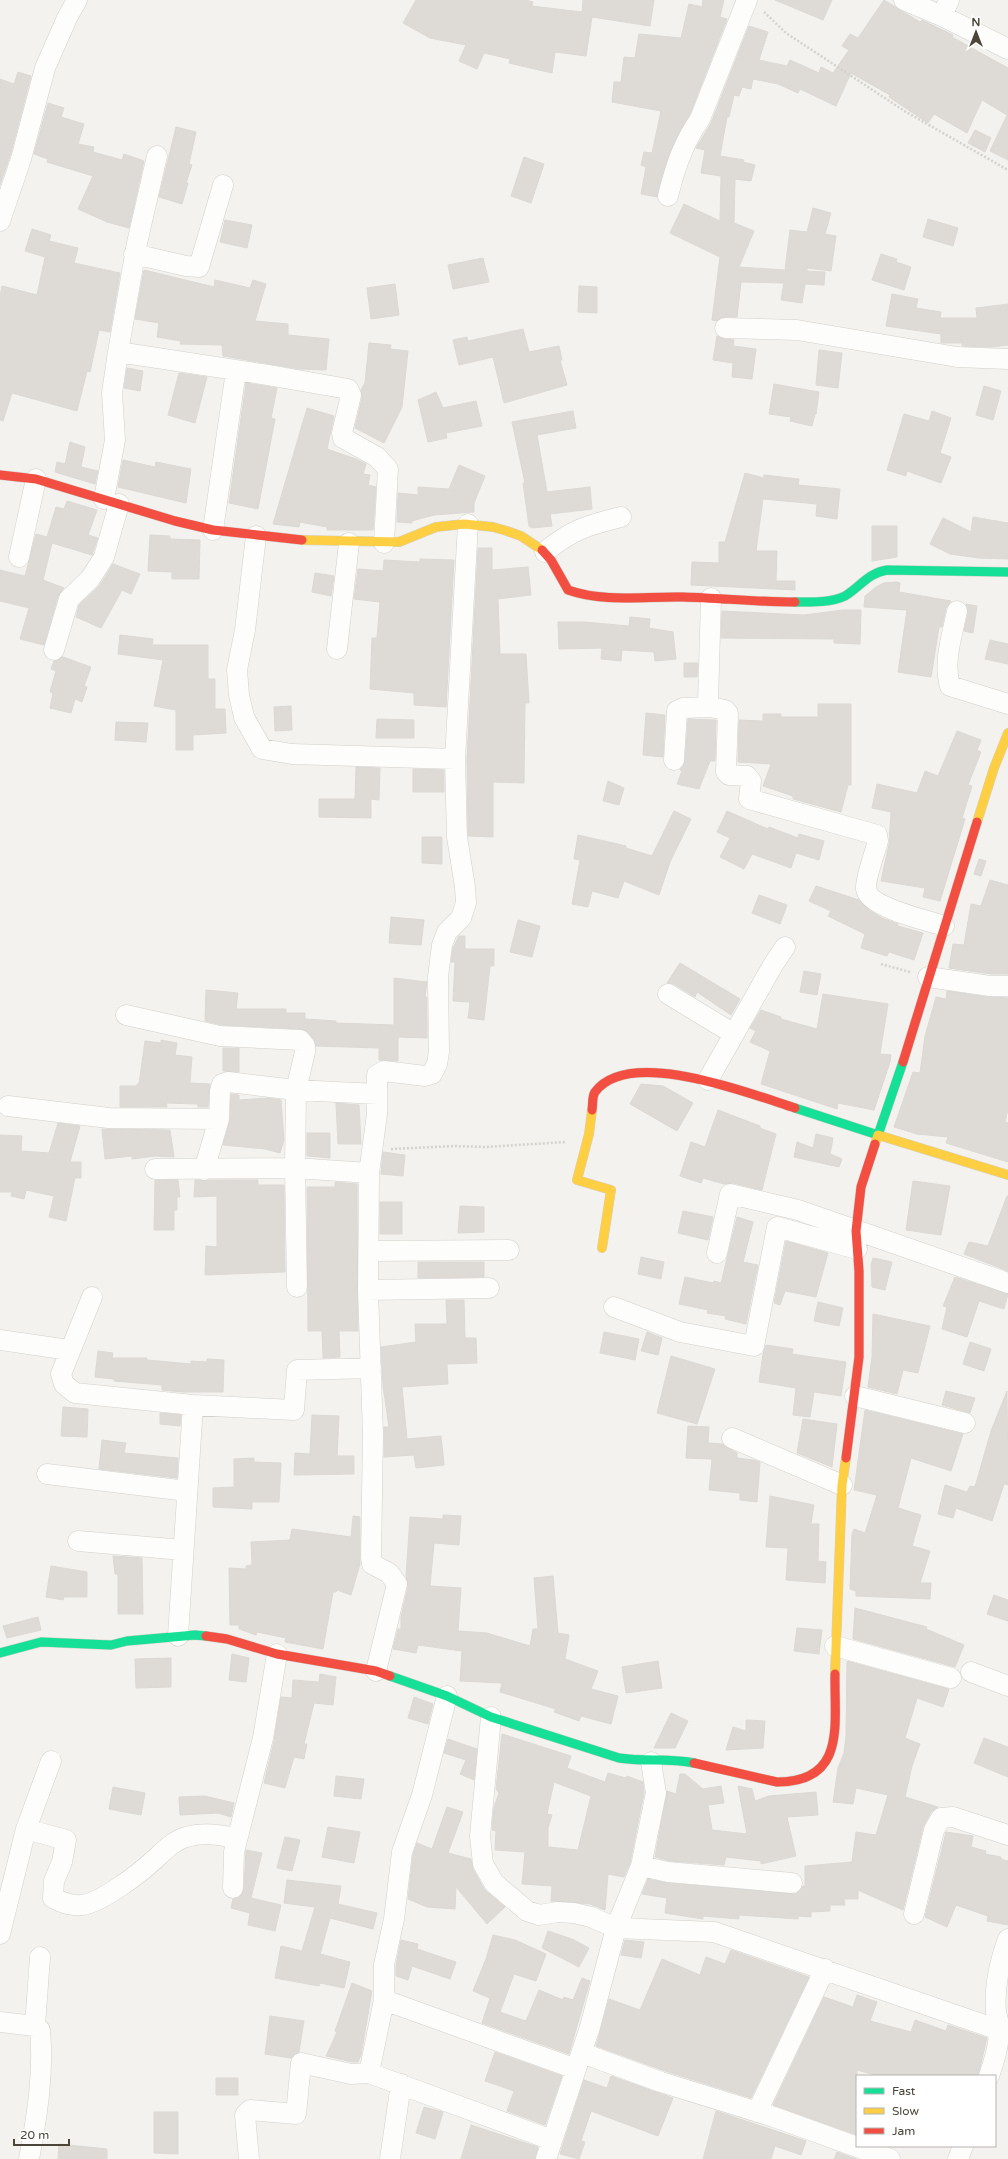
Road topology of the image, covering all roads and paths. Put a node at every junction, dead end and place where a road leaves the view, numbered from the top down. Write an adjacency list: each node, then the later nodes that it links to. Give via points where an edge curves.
1 (77, 0): 11 (street, via 44,68 21,159)
2 (747, 0): 10 (street, via 700,119 691,130 677,161)
3 (904, 0): 4 (street)
4 (946, 8): 6 (street)
5 (764, 12): 8 (path, via 786,33 906,112)
6 (1008, 49)
7 (157, 156): 12 (street)
8 (1008, 170)
9 (222, 185): 12 (street, via 199,266 186,266)
10 (668, 196)
11 (0, 221)
12 (134, 254): 14 (street)
13 (725, 328): 15 (street, via 797,330 957,357)
14 (118, 352): 16 (street); 19 (street, via 112,393 115,440)
15 (1008, 359)
16 (236, 371): 22 (street); 24 (street, via 334,387 350,392 343,438 377,457 388,469)
17 (0, 475): 18 (street)
18 (36, 479): 19 (street); 27 (street)
19 (112, 502): 22 (street); 32 (street, via 104,557 90,579 69,599)
20 (621, 517): 26 (street, via 585,526 562,538)
21 (468, 524): 24 (street, via 436,527 411,539); 26 (street, via 527,539); 36 (street)
22 (213, 530): 23 (street)
23 (256, 536): 25 (street); 36 (street, via 245,630 237,670 244,717 262,750 292,754)
24 (384, 542): 25 (street)
25 (349, 543): 31 (street)
26 (545, 552): 29 (street, via 563,585 574,593 607,597)
27 (19, 557)
28 (1008, 572): 29 (street, via 880,571 864,578 851,593 838,599 817,602 734,601)
29 (711, 598): 34 (street, via 708,703)
30 (957, 611): 33 (street, via 948,659 947,673 950,686)
31 (337, 649)
32 (54, 650)
33 (1008, 704)
34 (710, 707): 37 (street, via 683,708 677,711); 38 (street, via 725,710 728,714 726,772 729,775 747,776 751,781 749,799 877,835 878,841 866,885 869,895 883,906)
35 (1008, 734): 38 (street, via 994,768)
36 (455, 760): 48 (street, via 457,837 466,903 461,918 446,932 442,945 438,977 437,1064 432,1074 425,1076 379,1072)
37 (674, 760)
38 (944, 926): 41 (street)
39 (785, 947): 45 (street)
40 (881, 964): 41 (path)
41 (928, 977): 42 (street, via 990,986); 52 (street, via 902,1067)
42 (1008, 986)
43 (668, 994): 45 (street)
44 (126, 1015): 47 (street, via 220,1036 300,1040 306,1046 306,1052)
45 (734, 1034): 46 (street)
46 (708, 1080): 51 (street, via 635,1072 606,1081 594,1093); 52 (street)
47 (296, 1090): 48 (street); 50 (street, via 228,1082 222,1084); 54 (street)
48 (377, 1094): 53 (street)
49 (8, 1106): 50 (street, via 109,1118)
50 (219, 1119): 56 (street)
51 (589, 1134): 53 (path, via 563,1143 399,1149); 60 (street, via 577,1180 612,1190)
52 (878, 1135): 58 (street); 59 (street, via 861,1187)
53 (373, 1147): 57 (street)
54 (295, 1168): 56 (street); 57 (street); 65 (street)
55 (155, 1169): 56 (street)
56 (204, 1170)
57 (369, 1173): 62 (street)
58 (1008, 1174)
59 (857, 1240): 63 (street, via 798,1210 725,1193); 64 (street); 69 (street, via 777,1227 754,1346 680,1332); 73 (street, via 860,1323)
60 (602, 1248)
61 (510, 1250): 62 (street)
62 (369, 1251): 67 (street)
63 (717, 1253)
64 (1008, 1283)
65 (297, 1287)
66 (489, 1288): 67 (street)
67 (368, 1290): 72 (street)
68 (92, 1297): 71 (street)
69 (614, 1307)
70 (0, 1340): 71 (street)
71 (69, 1350): 74 (street, via 61,1374 64,1384 75,1393)
72 (371, 1368): 74 (street, via 289,1370 294,1410); 86 (street, via 373,1435 370,1558 372,1564 389,1573 397,1584)
73 (855, 1396): 75 (street); 78 (street)
74 (193, 1405): 79 (street)
75 (965, 1422)
76 (732, 1438): 78 (street)
77 (47, 1474): 79 (street)
78 (842, 1485): 83 (street)
79 (187, 1491): 81 (street)
80 (78, 1541): 81 (street)
81 (183, 1550): 82 (street)
82 (178, 1636): 84 (street, via 111,1645 41,1642); 85 (street, via 195,1635 227,1639)
83 (835, 1646): 88 (street); 93 (street, via 832,1751 826,1764 818,1771 790,1782 777,1782 683,1762)
84 (0, 1653)
85 (277, 1654): 86 (street); 96 (street, via 263,1738)
86 (376, 1671): 90 (street)
87 (971, 1672): 89 (street)
88 (951, 1678)
89 (1008, 1686)
90 (447, 1696): 91 (street); 106 (street, via 422,1795 402,1852 394,1919 384,1965)
91 (491, 1717): 93 (street, via 600,1753 636,1762); 101 (street, via 480,1836 487,1874 506,1895 527,1911 539,1915 558,1912)
92 (51, 1761): 94 (street)
93 (652, 1762): 97 (street, via 656,1793)
94 (26, 1829): 96 (street, via 66,1840 62,1862 54,1881 53,1898 65,1904 83,1905 112,1892 172,1844 186,1837 212,1833); 102 (street)
95 (1008, 1835): 100 (street, via 953,1816 941,1818 934,1830)
96 (237, 1838): 99 (street, via 232,1867)
97 (641, 1866): 98 (street, via 668,1872); 101 (street)
98 (792, 1883)
99 (233, 1888)
100 (914, 1914)
101 (619, 1919): 105 (street, via 714,1932); 110 (street)
102 (0, 1934)
103 (1008, 1939): 109 (street, via 1003,1954 996,2012)
104 (40, 1957): 108 (street)
105 (825, 1969): 109 (street); 114 (street)
106 (384, 2000): 110 (street); 111 (street)
107 (0, 2022): 108 (street)
108 (34, 2026): 119 (street, via 40,2030 42,2053 38,2109)
109 (1004, 2032): 112 (street)
110 (579, 2061): 114 (street, via 661,2082); 115 (street)
111 (369, 2073): 113 (street); 120 (street, via 352,2074 301,2063 296,2114 250,2110 245,2115)
112 (990, 2075)
113 (401, 2084): 115 (street); 121 (street)
114 (757, 2112): 116 (street)
115 (552, 2140): 122 (street)
116 (856, 2147)
117 (856, 2147): 123 (street)
118 (963, 2147): 124 (street)
119 (29, 2159)
120 (249, 2159)
121 (390, 2159)
122 (546, 2159)
123 (890, 2159)
124 (958, 2159)

